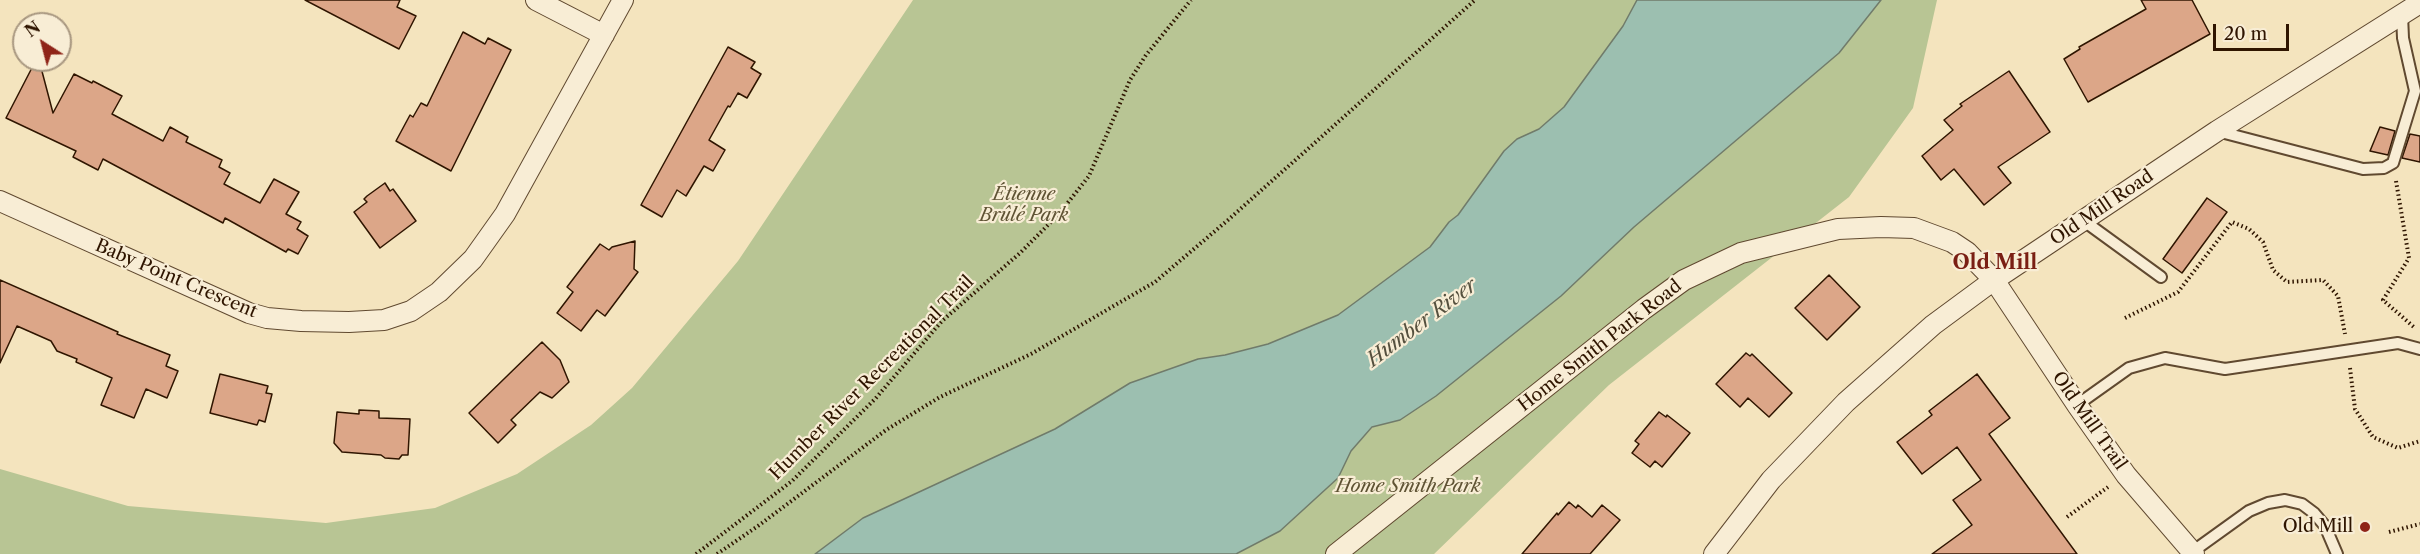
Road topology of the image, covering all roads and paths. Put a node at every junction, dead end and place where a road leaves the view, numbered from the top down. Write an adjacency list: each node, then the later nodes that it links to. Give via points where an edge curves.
1 (536, 0): 7 (street)
2 (623, 0): 7 (street, Baby Point Crescent)
3 (1191, 0): 25 (path, Humber River Recreational Trail, via 1130,80 1089,176 1058,215 942,321 874,399 792,481)
4 (1475, 0): 26 (path, via 1155,282 1031,354 940,397 886,430)
5 (2420, 3): 6 (street, Old Mill Road)
6 (2402, 15): 8 (street, Old Mill Road); 9 (lane, via 2415,91)
7 (604, 35): 10 (street, Baby Point Crescent, via 505,214 473,258 439,292 411,311 384,320 301,321 249,313)
8 (2217, 131): 9 (lane, via 2363,170); 11 (street, Old Mill Road)
9 (2393, 164): 15 (path, via 2409,258 2383,300)
10 (0, 201)
11 (2084, 221): 12 (lane); 13 (street, Old Mill Road)
12 (2161, 277)
13 (1994, 280): 18 (street, Old Mill Trail); 27 (street, Home Smith Park Road, via 1952,242 1914,228 1839,229 1741,253 1684,280 1644,309); 28 (street, Old Mill Road, via 1933,325 1846,402 1771,480)
14 (2125, 318): 17 (path, via 2178,292 2232,222 2249,229 2263,242 2273,270 2287,282 2323,280 2338,296)
15 (2420, 333)
16 (2420, 349): 17 (lane, via 2398,343)
17 (2348, 351): 18 (lane, via 2225,369 2165,358 2129,368); 19 (path, via 2355,409 2373,437 2398,448)
18 (2077, 405): 24 (street, Old Mill Trail, via 2126,475)
19 (2420, 441)
20 (2109, 487): 21 (path)
21 (2067, 517)
22 (2420, 524): 23 (path)
23 (2389, 532)
24 (2193, 553): 29 (lane, via 2249,511 2285,500 2302,504 2314,513 2325,525)
25 (696, 554)
26 (717, 554)
27 (1336, 554)
28 (1714, 554)
29 (2337, 554)

